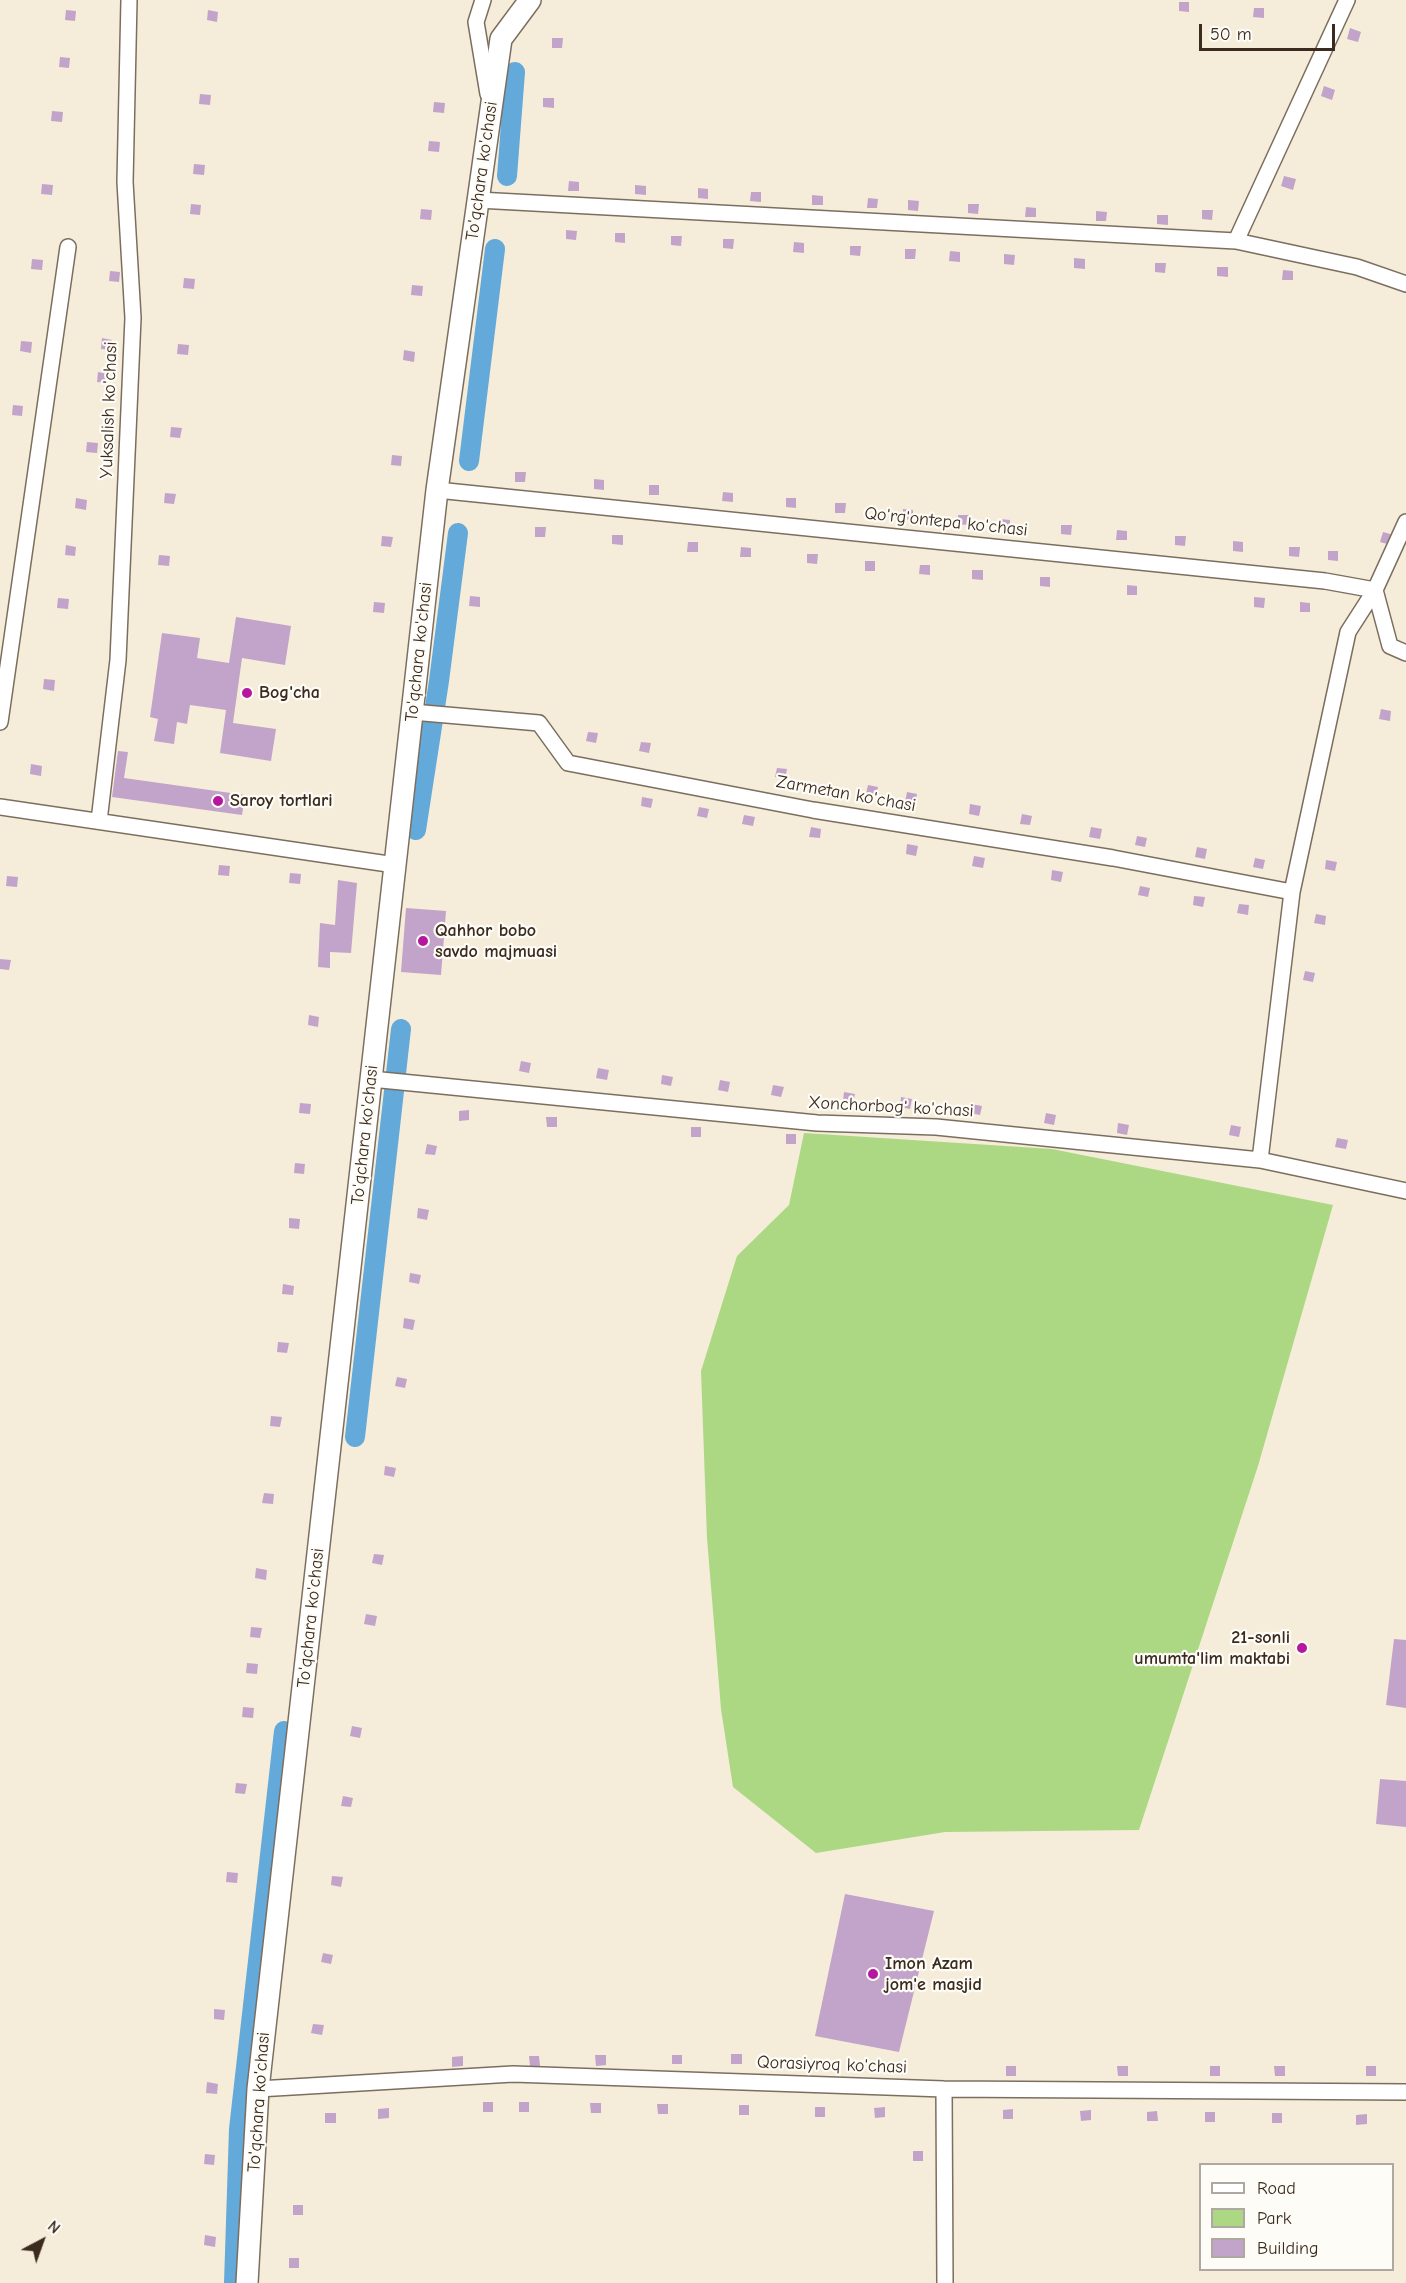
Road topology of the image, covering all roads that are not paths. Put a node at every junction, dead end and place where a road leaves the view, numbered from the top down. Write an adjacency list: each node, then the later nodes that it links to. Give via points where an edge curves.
1 (129, 0): 17 (street, Yuksalish ko'chasi, via 125,182 133,318 118,660)
2 (483, 0): 5 (street, via 476,22)
3 (530, 0): 5 (street, To'qchara ko'chasi, via 501,39)
4 (1347, 0): 7 (street)
5 (491, 108): 6 (street, To'qchara ko'chasi)
6 (478, 200): 7 (street); 10 (street, To'qchara ko'chasi)
7 (1236, 241): 9 (street, via 1357,267)
8 (68, 247): 15 (street)
9 (1406, 284)
10 (437, 490): 12 (street, Qo'rg'ontepa ko'chasi, via 1325,581); 14 (street, To'qchara ko'chasi)
11 (1406, 522): 12 (street)
12 (1375, 590): 13 (street, via 1390,646); 19 (street, via 1348,632)
13 (1406, 654)
14 (412, 712): 18 (street, To'qchara ko'chasi); 19 (street, Zarmetan ko'chasi, via 539,723 568,763 813,810 1113,858)
15 (0, 722)
16 (0, 807): 17 (street)
17 (99, 821): 18 (street)
18 (395, 865): 20 (street, To'qchara ko'chasi)
19 (1292, 892): 21 (street)
20 (371, 1079): 21 (street, Xonchorbog' ko'chasi, via 817,1123 936,1127); 23 (street, To'qchara ko'chasi)
21 (1260, 1160): 22 (street, Xonchorbog' ko'chasi)
22 (1406, 1191)
23 (258, 2089): 24 (street, Qorasiyroq ko'chasi, via 513,2074); 26 (street, To'qchara ko'chasi)
24 (944, 2089): 25 (street, Qorasiyroq ko'chasi); 27 (street)
25 (1406, 2092)
26 (247, 2283)
27 (945, 2283)

